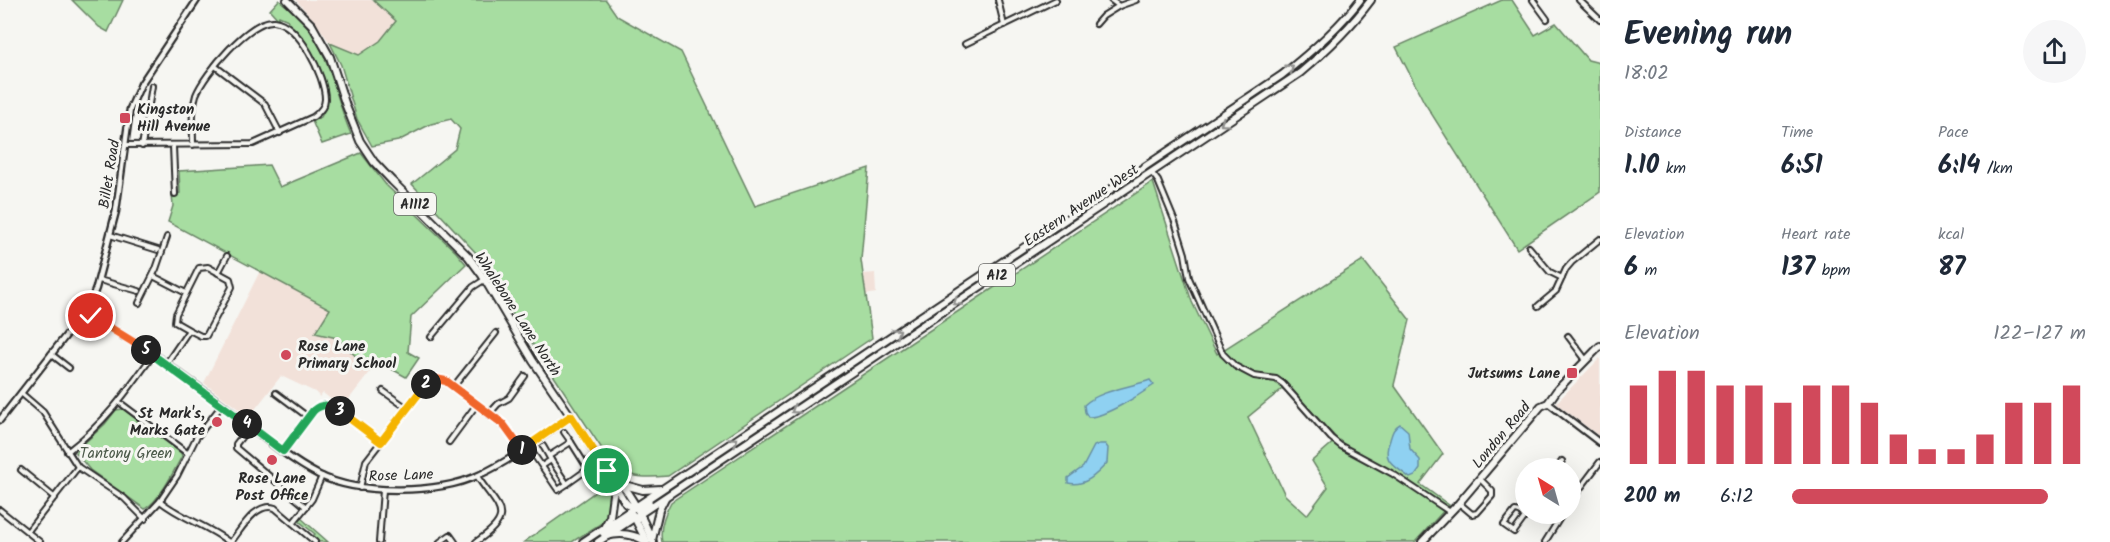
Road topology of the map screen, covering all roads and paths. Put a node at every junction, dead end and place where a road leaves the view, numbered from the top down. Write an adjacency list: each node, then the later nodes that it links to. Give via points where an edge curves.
1 (197, 0): 20 (street, Billet Road, via 141,84 130,109)
2 (287, 0): 35 (main road, Whalebone Lane North / A1112, via 312,25 326,49 360,141 374,162 468,256)
3 (998, 0): 15 (street)
4 (1056, 0): 15 (street)
5 (1111, 0): 11 (street)
6 (1136, 0): 11 (street)
7 (1360, 0): 91 (main road, Eastern Avenue West / A12, one-way to 7, via 1282,75)
8 (1371, 0): 24 (main road, Eastern Avenue West / A12, one-way to 24, via 1300,73)
9 (1533, 0): 12 (street)
10 (1579, 0): 13 (street)
11 (1119, 6): 14 (street)
12 (1547, 18)
13 (1600, 20)
14 (1096, 24)
15 (1004, 25): 16 (street)
16 (965, 44)
17 (215, 66): 19 (street, via 265,104); 19 (street, via 241,38 266,22 282,24 293,32 316,66 325,99 320,112); 21 (street, via 196,94)
18 (152, 86): 22 (street)
19 (280, 133): 21 (street, via 253,144)
20 (126, 145): 22 (street); 26 (street, Billet Road)
21 (193, 145): 23 (street)
22 (142, 146): 23 (street)
23 (173, 146): 25 (street)
24 (1153, 174): 79 (main road, Eastern Avenue West / A12, one-way to 79); 102 (street, via 1176,222 1188,278 1223,354 1254,376 1276,379 1341,446)
25 (175, 194)
26 (110, 235): 30 (street); 36 (street, Billet Road)
27 (167, 237): 33 (street)
28 (1600, 239): 34 (street, via 1572,262)
29 (1529, 247): 34 (street, via 1550,272)
30 (158, 250)
31 (227, 256): 32 (street)
32 (218, 273): 38 (street, via 202,267); 42 (street, via 230,279 232,287 207,334 201,336)
33 (153, 276): 38 (street); 39 (street)
34 (1562, 278): 40 (street, via 1556,291)
35 (485, 279): 45 (street); 63 (main road, Whalebone Lane North / A1112)
36 (99, 280): 37 (street); 41 (street, Billet Road)
37 (139, 291)
38 (186, 293): 42 (street, via 174,320)
39 (139, 303)
40 (1538, 306)
41 (87, 313): 47 (street, Billet Road); 48 (street, Rose Lane)
42 (189, 330): 50 (street)
43 (496, 333): 53 (street)
44 (1568, 336): 49 (street)
45 (431, 337)
46 (1600, 346): 49 (main road, London Road)
47 (51, 354): 51 (street); 55 (street, Billet Road)
48 (153, 355): 50 (street, Rose Lane); 57 (street)
49 (1586, 360): 58 (main road, London Road)
50 (166, 364): 60 (street, Rose Lane)
51 (69, 368)
52 (525, 376): 62 (street, via 509,398)
53 (454, 386): 59 (street); 61 (street, via 433,379)
54 (383, 391): 61 (street)
55 (21, 393): 65 (street, Billet Road); 76 (street, via 43,412)
56 (276, 393): 64 (street)
57 (119, 402): 76 (street, via 96,429); 77 (street)
58 (1548, 403): 71 (street); 88 (main road, London Road, via 1541,406)
59 (477, 404): 62 (street); 69 (street)
60 (222, 405): 66 (street, Rose Lane); 77 (street)
61 (407, 408): 68 (street)
62 (489, 414): 74 (street, via 503,424)
63 (571, 416): 72 (street, Rose Lane); 89 (main road, Whalebone Lane North / A1112)
64 (308, 417): 68 (street, via 318,407 335,407); 75 (street)
65 (0, 420)
66 (250, 426): 75 (street, Rose Lane); 99 (street, via 236,448)
67 (564, 432): 70 (street)
68 (381, 442): 93 (street, via 366,461)
69 (449, 442)
70 (571, 442): 78 (street); 84 (street)
71 (1600, 443)
72 (528, 445): 74 (street, Rose Lane); 82 (street)
73 (543, 446): 78 (street)
74 (521, 450): 87 (street, Rose Lane)
75 (283, 451): 86 (street, Rose Lane)
76 (67, 452): 83 (street)
77 (188, 453): 97 (street)
78 (550, 458): 82 (street); 90 (street)
79 (722, 459): 95 (main road, Eastern Avenue West / A12); 101 (main road, A12)
80 (1600, 462): 92 (street)
81 (594, 465): 84 (street)
82 (542, 466): 90 (street, via 558,490)
83 (78, 467): 96 (street); 104 (street, via 124,498)
84 (588, 469): 90 (street)
85 (21, 470): 96 (street)
86 (322, 476): 93 (street, Rose Lane); 99 (street)
87 (477, 476): 94 (street, Rose Lane, via 449,484); 117 (street, via 501,514 493,530)
88 (1479, 479): 98 (main road, London Road); 98 (street, via 1492,490 1492,496 1477,513 1472,514)
89 (614, 481): 91 (main road, via 643,490); 101 (main road, Whalebone Lane North / A1112); 101 (main road, Whalebone Lane North / A1112); 107 (main road, A1112, via 611,514)
90 (567, 484)
91 (668, 485): 101 (main road, Eastern Avenue West / A12)
92 (1581, 487)
93 (360, 488): 94 (street, Rose Lane)
94 (383, 490): 114 (street)
95 (668, 495): 101 (main road, Eastern Avenue West / A12); 120 (main road, via 659,510)
96 (55, 498): 108 (street)
97 (160, 501): 104 (street); 112 (street)
98 (1459, 503): 102 (main road, London Road)
99 (306, 507): 105 (street)
100 (0, 510): 108 (street)
101 (635, 512): 107 (main road, A12); 109 (main road, A12, via 627,523); 119 (main road, A12); 120 (main road, Whalebone Lane North / A1112)
102 (1450, 512): 121 (main road, London Road)
103 (1520, 512): 103 (street, via 1525,517 1514,532 1504,525 1515,511)
104 (145, 519): 111 (street)
105 (293, 523): 112 (street, via 275,508 263,507); 113 (street)
106 (1556, 524): 122 (street)
107 (603, 529): 118 (main road, A12)
108 (28, 531): 110 (street)
109 (601, 540): 120 (main road, via 625,535)
110 (40, 542)
111 (122, 542)
112 (230, 542)
113 (315, 542)
114 (380, 542)
115 (440, 542): 116 (street, via 450,535)
116 (455, 542)
117 (476, 542)
118 (584, 542)
119 (590, 542)
120 (650, 542)
121 (1422, 542)
122 (1545, 542)

